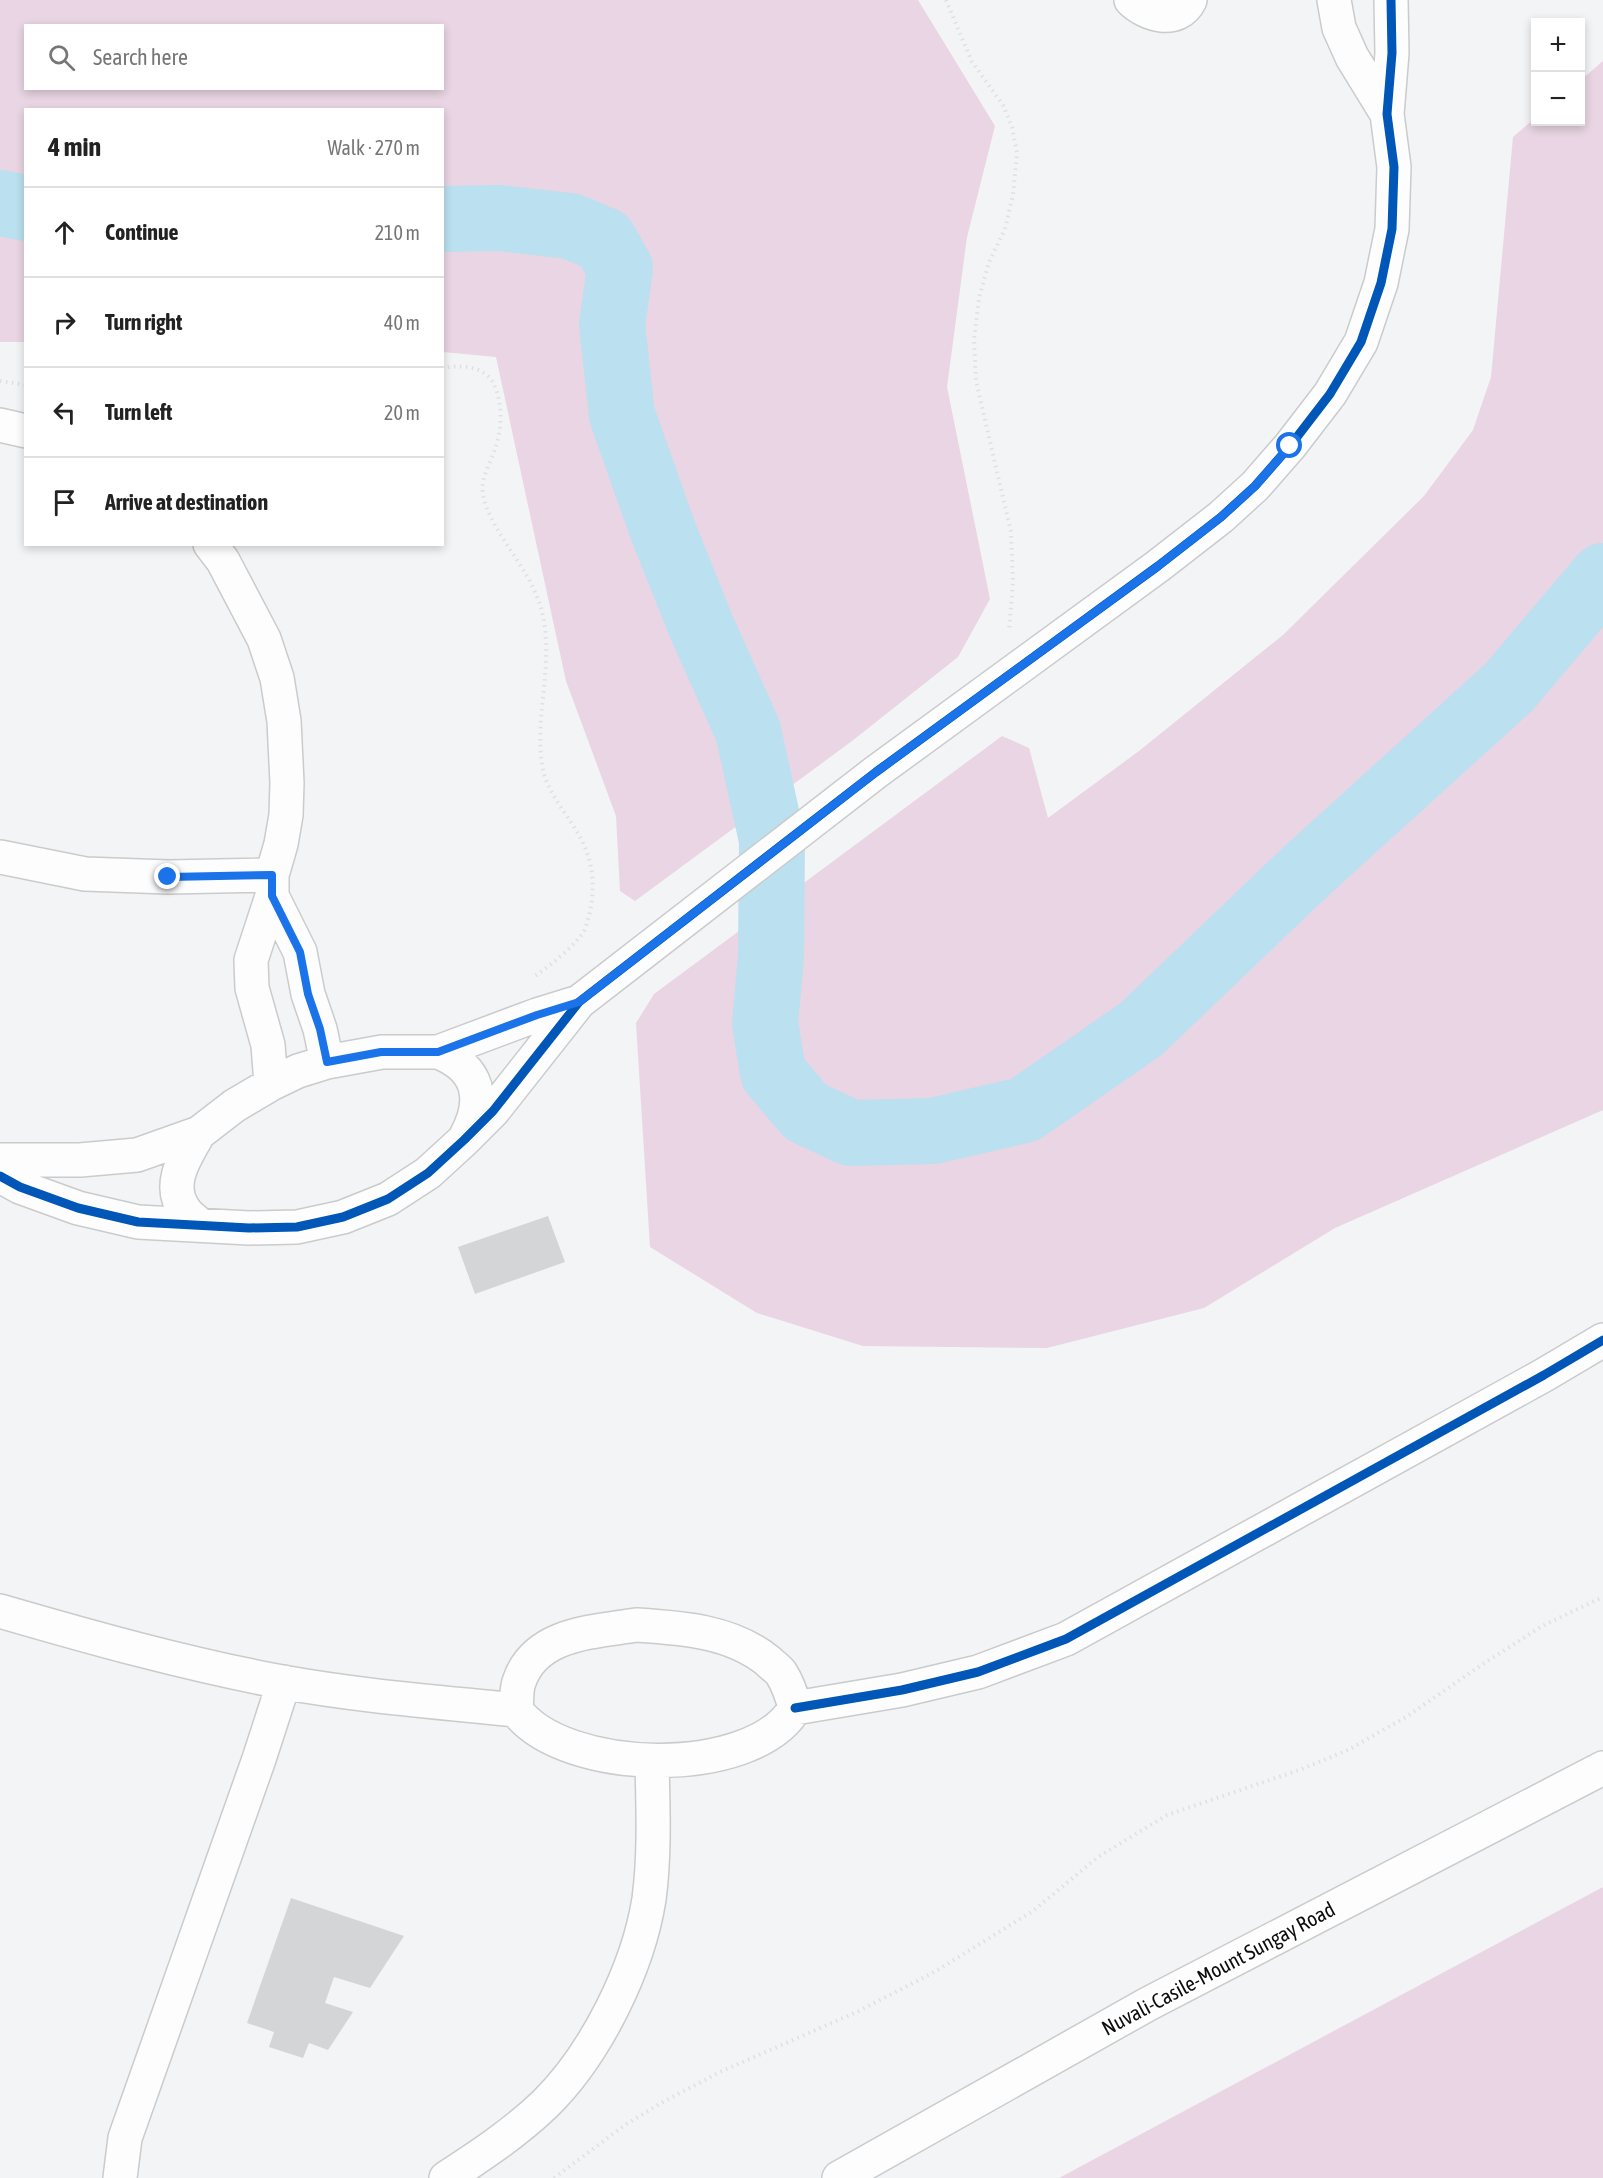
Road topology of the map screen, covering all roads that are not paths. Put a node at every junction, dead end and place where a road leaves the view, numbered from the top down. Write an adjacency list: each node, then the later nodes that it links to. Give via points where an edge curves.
1 (1131, 0): 2 (street, via 1140,9 1156,15 1174,14)
2 (1190, 0)
3 (1334, 0): 5 (street, via 1339,28 1352,57)
4 (1391, 0): 5 (street)
5 (1387, 114): 11 (street, via 1394,167 1392,229 1381,283 1361,342 1330,394 1262,478 1221,517 1158,566 876,772)
6 (0, 424): 7 (street)
7 (24, 430)
8 (212, 546): 10 (street, via 264,639 277,678 287,783)
9 (0, 857): 10 (street, via 86,874)
10 (272, 886): 13 (street, via 300,952); 14 (street, via 251,960 252,988 268,1045)
11 (579, 1002): 12 (street); 16 (street, via 493,1111)
12 (438, 1052): 13 (street, via 381,1052); 16 (street, via 465,1068 473,1081 477,1112)
13 (327, 1062): 14 (street)
14 (271, 1084): 15 (street)
15 (199, 1133): 17 (street, via 137,1155); 19 (street, via 177,1174 177,1194 186,1212)
16 (464, 1140): 19 (street, via 428,1173 388,1199 343,1217 297,1227)
17 (0, 1160)
18 (0, 1176): 19 (street, via 78,1208 138,1222)
19 (200, 1225)
20 (1603, 1340): 23 (street, via 1066,1639 978,1672)
21 (0, 1611): 22 (street, via 206,1666)
22 (284, 1682): 24 (street); 27 (street, via 125,2138)
23 (795, 1708): 24 (street, via 781,1672 731,1639 679,1628 636,1625 556,1640 534,1656 519,1683); 25 (street, via 780,1728 750,1744 691,1759)
24 (516, 1710): 25 (street, via 525,1722 554,1741 604,1755)
25 (652, 1762): 28 (street, via 653,1850 648,1901 622,1987 602,2029 545,2104)
26 (1603, 1768): 29 (street, Nuvali-Casile-Mount Sungay Road, via 1148,2004)
27 (120, 2178)
28 (446, 2178)
29 (839, 2178)

